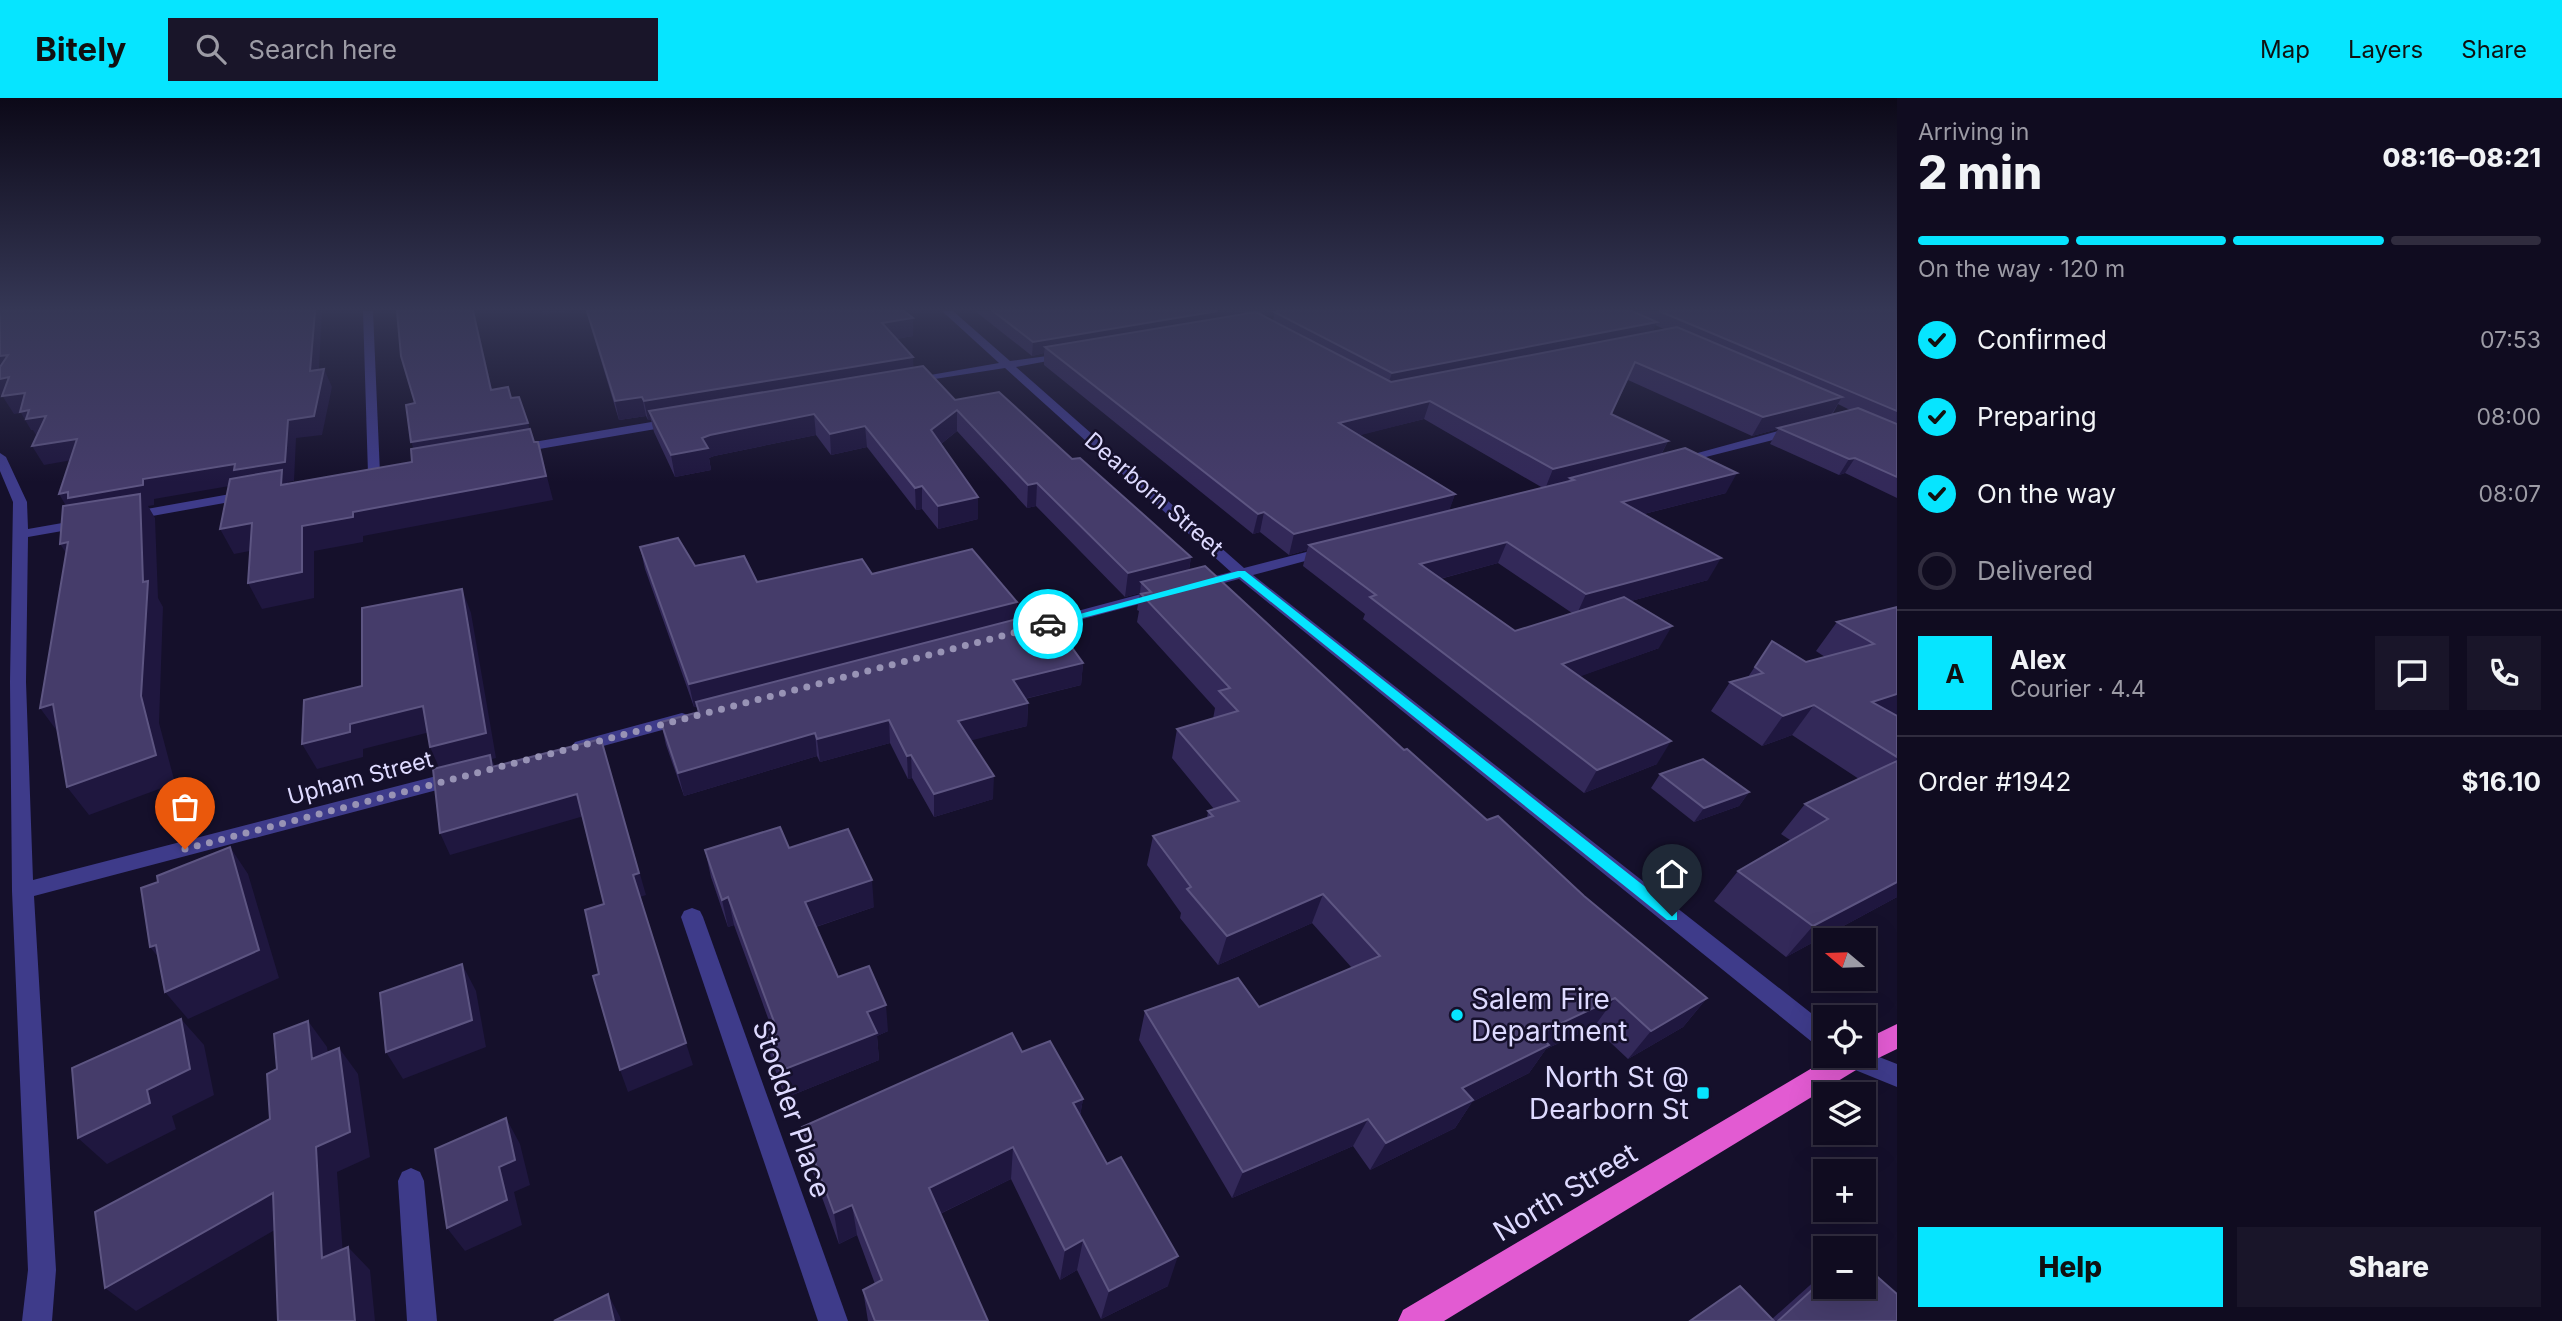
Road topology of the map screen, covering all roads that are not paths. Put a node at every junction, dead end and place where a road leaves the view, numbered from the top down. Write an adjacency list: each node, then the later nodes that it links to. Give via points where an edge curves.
1 (370, 368): 11 (street)
2 (990, 368): 4 (street)
3 (1011, 368): 18 (street, Dearborn Street)
4 (901, 383)
5 (687, 420): 7 (street)
6 (1807, 427): 9 (street)
7 (497, 453)
8 (0, 457): 16 (street, via 20,502)
9 (1659, 465)
10 (388, 471): 11 (street)
11 (374, 474): 12 (street)
12 (360, 476)
13 (266, 492): 14 (street)
14 (116, 518)
15 (103, 520): 16 (street)
16 (22, 534): 23 (street, via 18,682)
17 (1336, 549): 18 (street)
18 (1241, 573): 19 (street); 25 (street, Dearborn Street)
19 (1011, 633)
20 (700, 715): 21 (street)
21 (564, 750)
22 (470, 775): 23 (street, Upham Street)
23 (23, 891): 32 (street, via 42,1270)
24 (692, 917): 34 (street, Stodder Place)
25 (1813, 1028)
26 (1897, 1036): 27 (highway, North Street)
27 (1876, 1046)
28 (1876, 1066): 30 (street)
29 (1833, 1068): 35 (highway, North Street)
30 (1897, 1076)
31 (411, 1181): 33 (street)
32 (37, 1321)
33 (422, 1321)
34 (833, 1321)
35 (1415, 1321)

